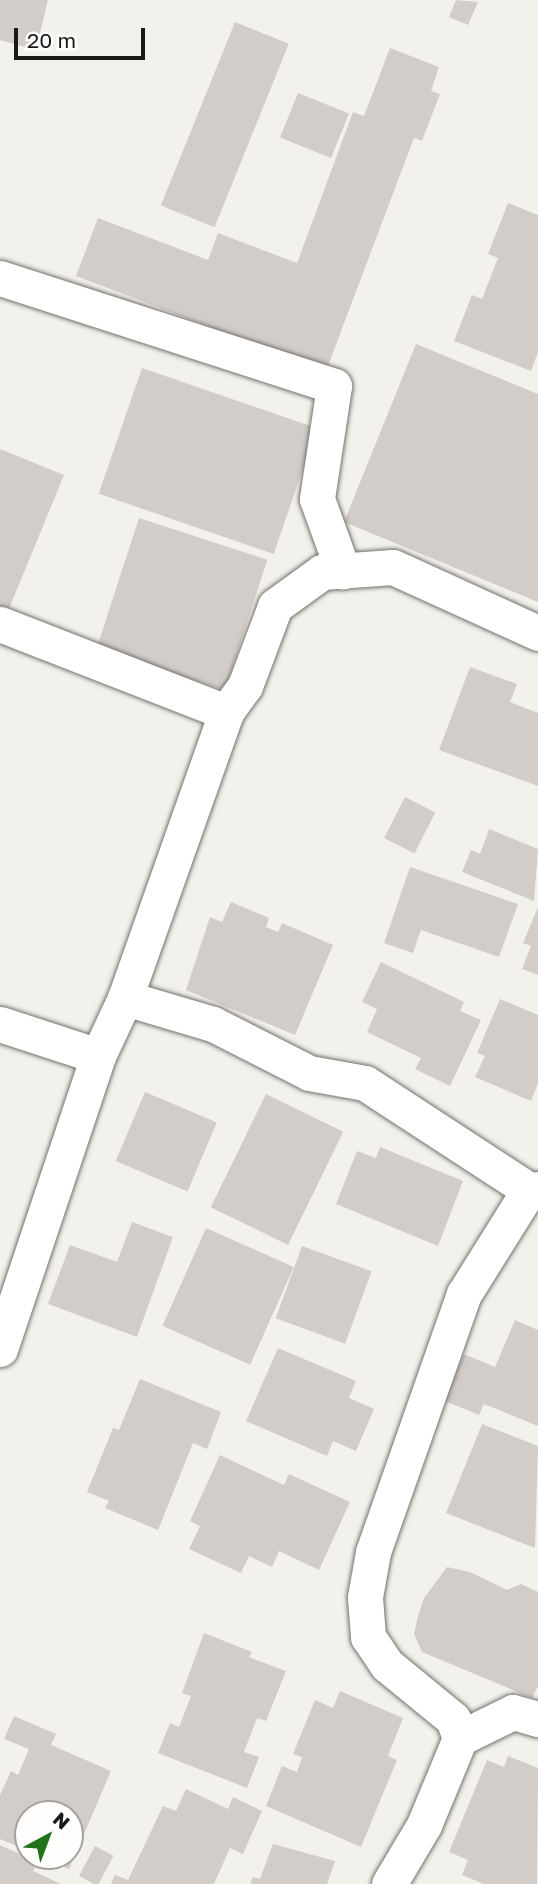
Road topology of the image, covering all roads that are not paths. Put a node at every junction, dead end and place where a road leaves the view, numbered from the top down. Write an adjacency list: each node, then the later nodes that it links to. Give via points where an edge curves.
1 (0, 278): 2 (street, via 334,386 317,499)
2 (343, 571): 4 (street, via 393,567); 5 (street, via 322,572 275,606 245,686)
3 (0, 624): 5 (street)
4 (538, 633)
5 (226, 712): 6 (street)
6 (125, 998): 8 (street); 9 (street, via 213,1024 309,1073 365,1083)
7 (0, 1024): 8 (street)
8 (98, 1056): 10 (street)
9 (533, 1190): 12 (street, via 464,1294 373,1552 365,1597 368,1637 387,1665 453,1718)
10 (0, 1349)
11 (538, 1719): 12 (street, via 513,1712)
12 (460, 1738): 13 (street, via 424,1825)
13 (389, 1884)

